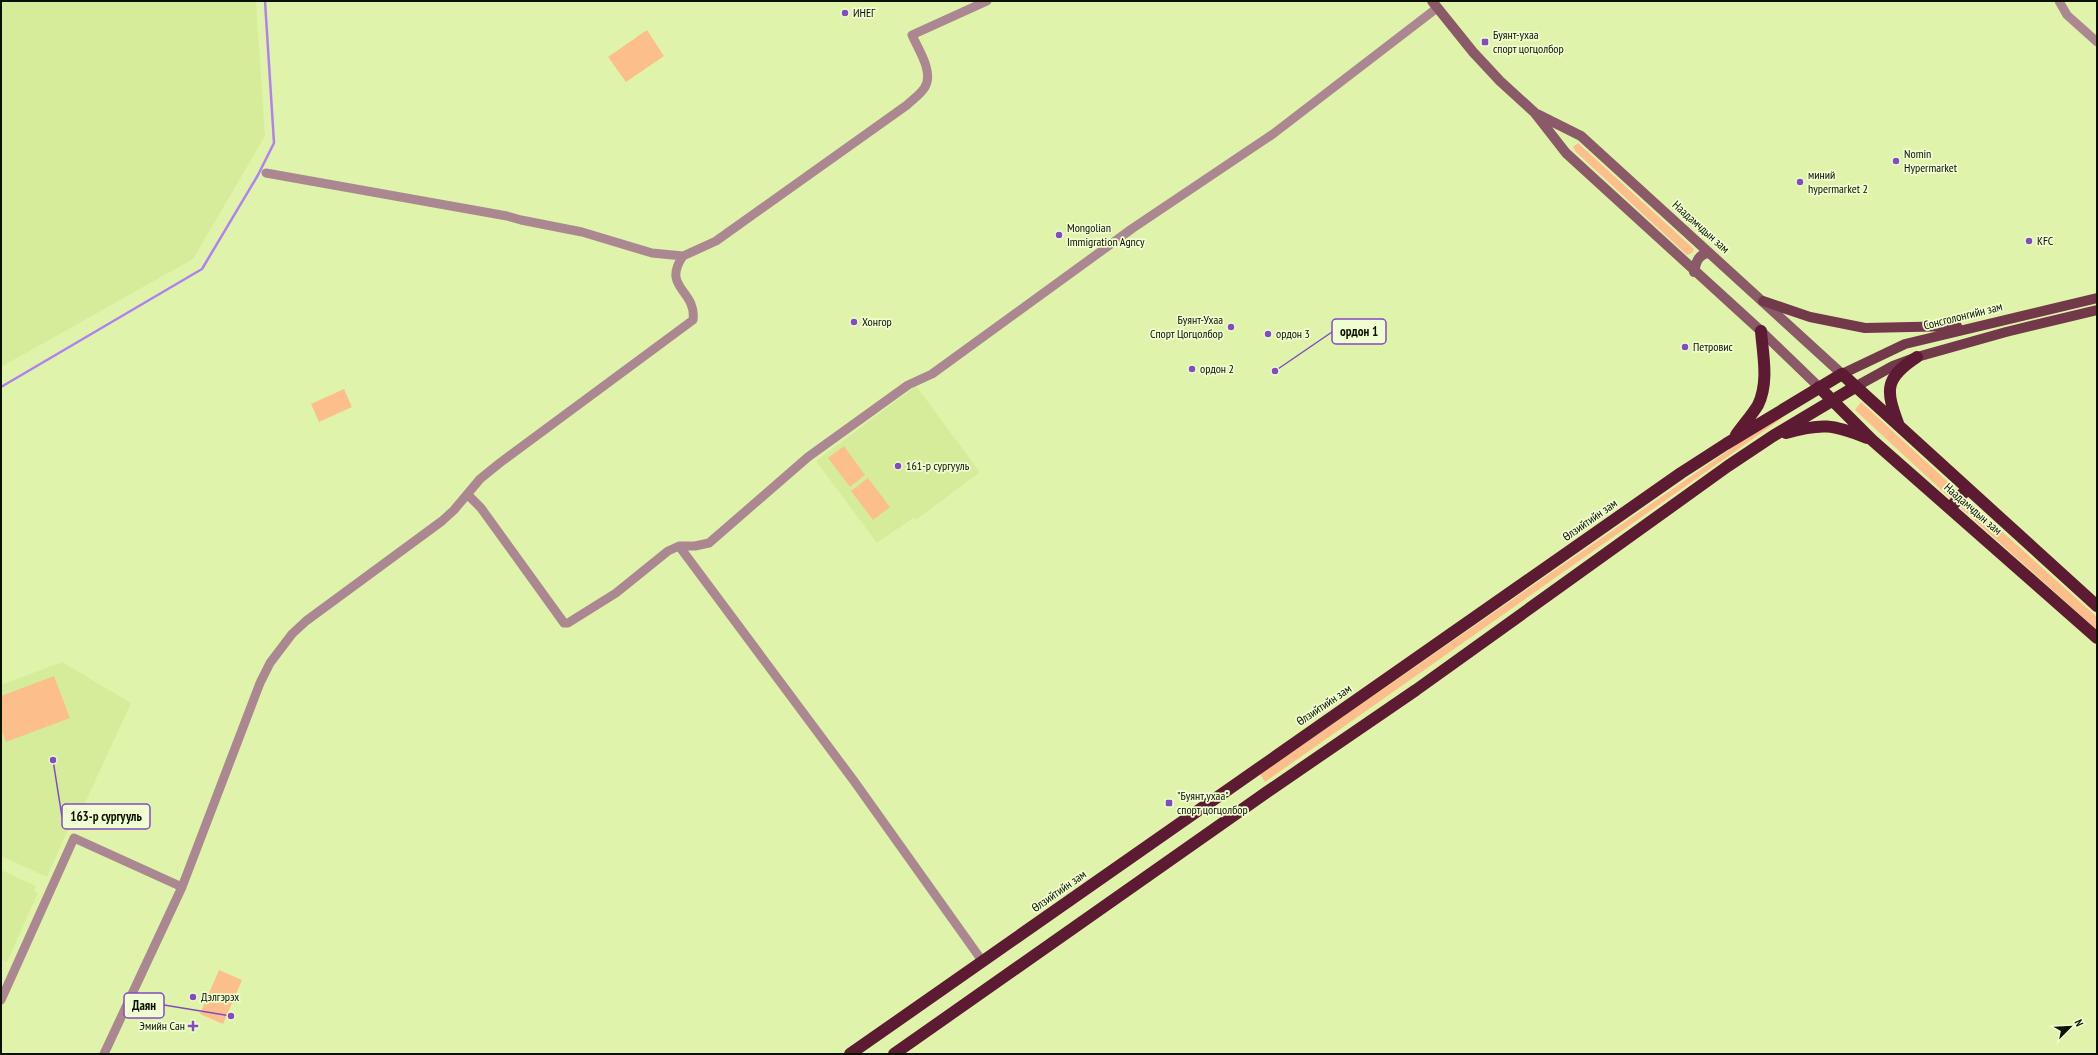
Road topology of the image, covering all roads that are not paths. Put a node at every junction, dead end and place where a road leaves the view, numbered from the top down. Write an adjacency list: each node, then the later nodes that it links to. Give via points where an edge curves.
1 (987, 1): 9 (street, via 912,35 928,78 925,88 907,105 716,241)
2 (2059, 1): 4 (street, via 2067,15)
3 (1434, 5): 5 (main road, Наадамчдын зам, via 1500,81); 29 (street, via 1273,134 1133,228 932,374 908,386 808,457 709,543)
4 (2097, 42)
5 (1534, 112): 7 (main road, Наадамчдын зам, via 1581,136); 10 (main road, Наадамчдын зам, via 1566,153)
6 (266, 173): 9 (street, via 507,216 582,232 652,254)
7 (1699, 244): 8 (main road, Наадамчдын зам); 10 (main road, via 1694,255)
8 (1708, 253): 11 (main road, via 1698,258); 13 (main road, Наадамчдын зам)
9 (683, 256): 27 (street, via 675,268 676,281 691,302 693,320 501,462 480,479)
10 (1682, 261): 11 (main road, Наадамчдын зам)
11 (1694, 272): 16 (main road, Наадамчдын зам)
12 (2097, 298): 15 (main road, Сонсголонгийн зам)
13 (1763, 301): 15 (main road, via 1810,317 1865,328); 18 (main road, Наадамчдын зам)
14 (2097, 310): 17 (main road)
15 (1977, 326): 18 (main road, Сонсголонгийн зам, via 1905,344)
16 (1762, 331): 19 (main road, Наадамчдын зам); 25 (highway, via 1764,389 1758,405)
17 (1917, 357): 20 (main road, via 1893,366); 22 (highway, via 1899,368 1890,390 1891,403)
18 (1842, 374): 19 (highway, Өлзийтийн зам); 20 (highway, Наадамчдын зам)
19 (1819, 386): 21 (highway, Наадамчдын зам); 25 (highway, Өлзийтийн зам)
20 (1855, 387): 21 (highway); 22 (highway, Наадамчдын зам)
21 (1832, 400): 23 (highway); 24 (highway, Наадамчдын зам)
22 (1900, 429): 26 (highway, Наадамчдын зам)
23 (1773, 436): 24 (highway, via 1810,426 1826,425 1845,429); 37 (highway, via 1416,690)
24 (1872, 440): 28 (highway, Наадамчдын зам)
25 (1731, 441): 33 (highway, Өлзийтийн зам, via 1681,473 1310,731)
26 (1967, 489): 28 (highway); 30 (highway, Наадамчдын зам)
27 (468, 495): 29 (street, via 481,508 564,623 577,618 616,593 654,561); 32 (street, via 442,520 306,621 280,647 260,682)
28 (1950, 508): 31 (highway, Наадамчдын зам)
29 (678, 546): 33 (street, via 854,781)
30 (2097, 606)
31 (2097, 638)
32 (182, 887): 34 (street, via 74,838); 35 (street)
33 (983, 962): 36 (highway, Өлзийтийн зам)
34 (1, 1000)
35 (104, 1054)
36 (850, 1054)
37 (894, 1054)

